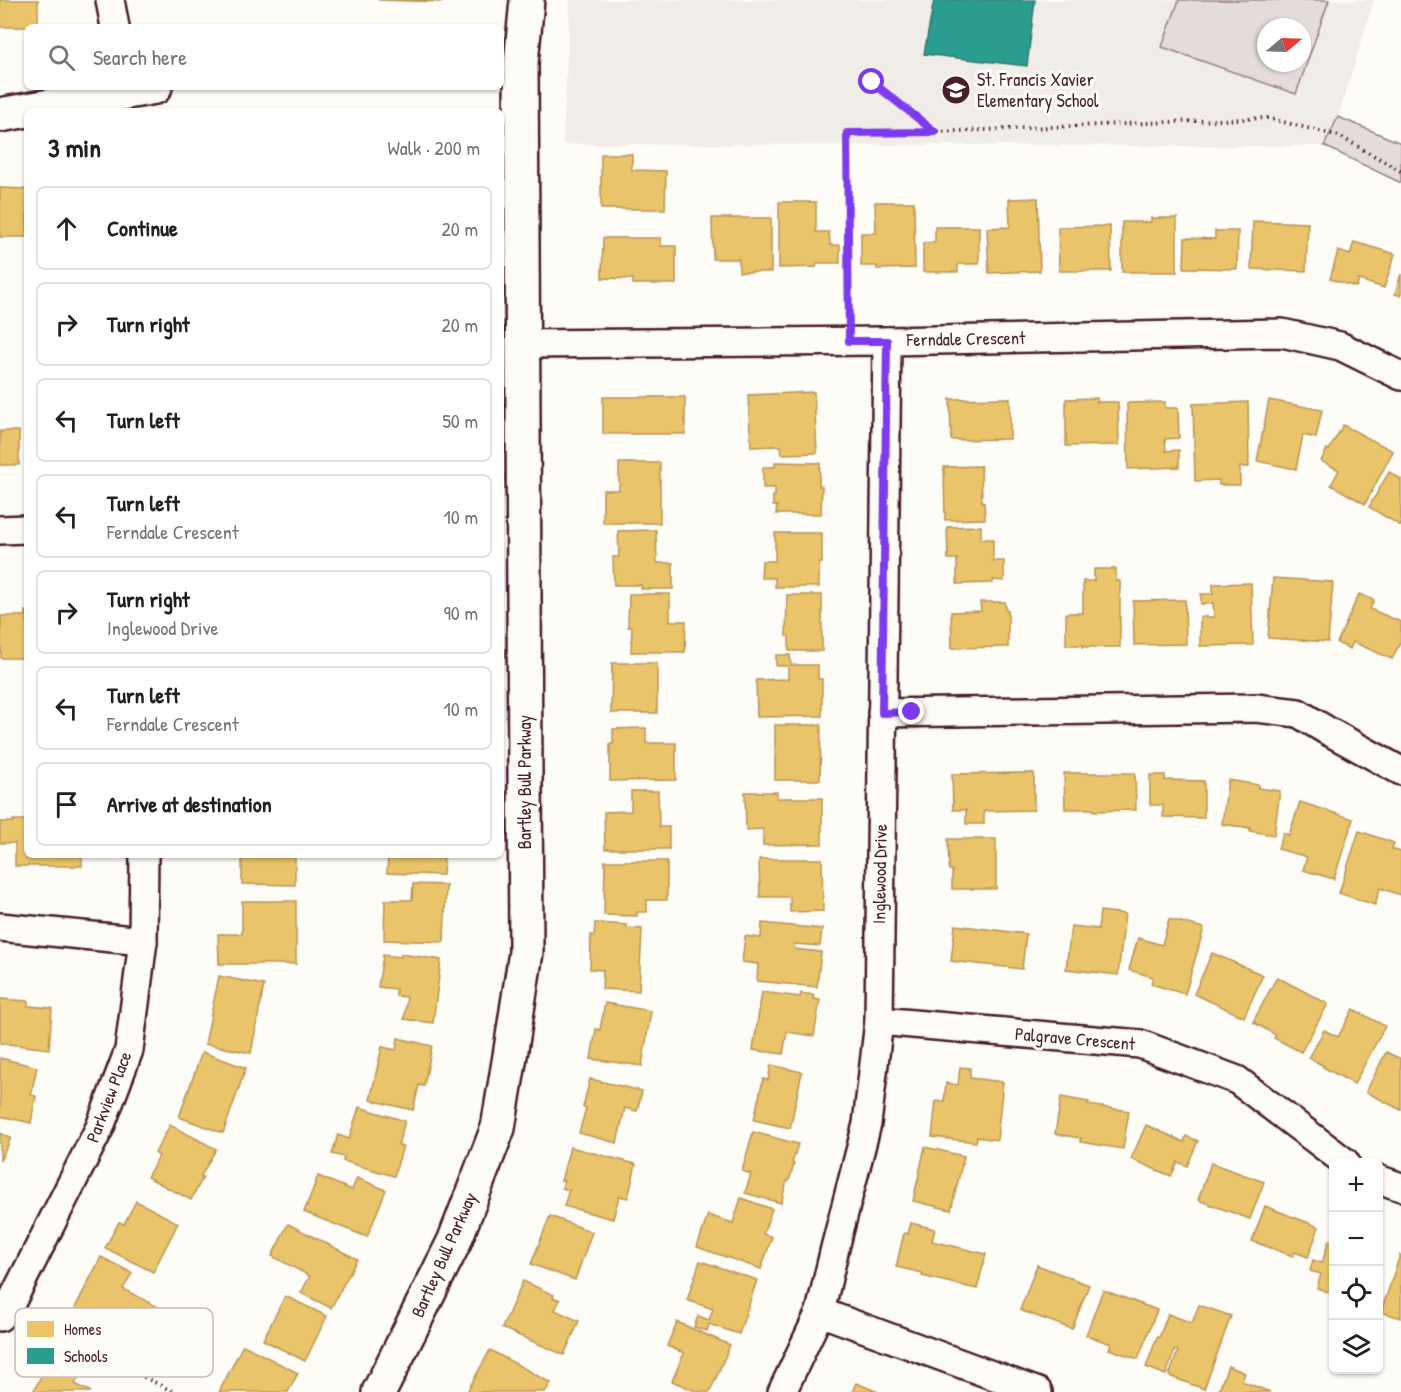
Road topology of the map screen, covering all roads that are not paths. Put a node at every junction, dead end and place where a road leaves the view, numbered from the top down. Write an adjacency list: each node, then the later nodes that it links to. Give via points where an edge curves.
1 (110, 0): 3 (street)
2 (527, 0): 4 (street, Bartley Bull Parkway)
3 (114, 24)
4 (511, 63): 10 (street, Bartley Bull Parkway)
5 (131, 90): 6 (street)
6 (37, 108)
7 (24, 110): 8 (street)
8 (0, 115)
9 (887, 341): 10 (street, Ferndale Crescent); 11 (street, Ferndale Crescent, via 1282,333 1340,346); 14 (street, Inglewood Drive)
10 (522, 344): 25 (street, Bartley Bull Parkway, via 526,951 498,1128 454,1242)
11 (1401, 376)
12 (24, 529): 13 (street)
13 (0, 530)
14 (882, 713): 15 (street, via 1256,708 1298,712); 19 (street, Inglewood Drive)
15 (1401, 771)
16 (144, 858): 18 (street, Parkview Place)
17 (0, 927): 18 (street)
18 (143, 941): 24 (street, Parkview Place, via 129,1050 100,1127)
19 (879, 1021): 20 (street, Palgrave Crescent, via 1140,1044 1237,1080); 23 (street, Inglewood Drive, via 867,1124)
20 (1340, 1158)
21 (1383, 1181): 22 (street)
22 (1401, 1187)
23 (820, 1312): 26 (street, Inglewood Drive); 27 (street)
24 (3, 1313)
25 (379, 1392)
26 (782, 1392)
27 (1038, 1392)

